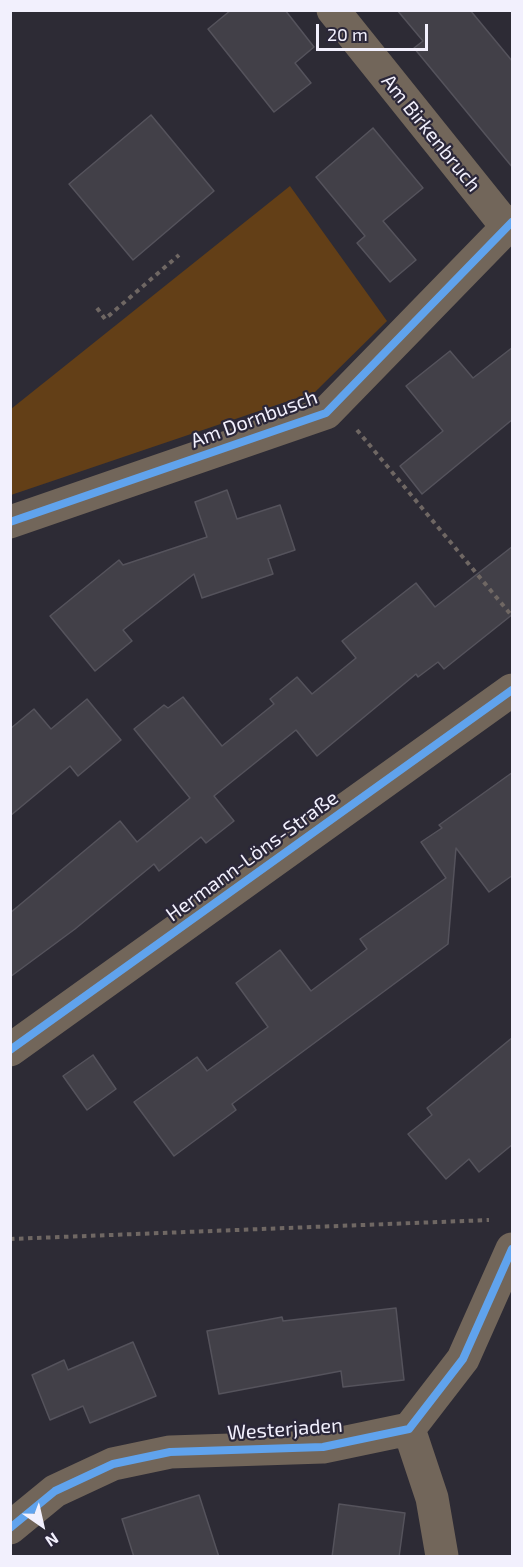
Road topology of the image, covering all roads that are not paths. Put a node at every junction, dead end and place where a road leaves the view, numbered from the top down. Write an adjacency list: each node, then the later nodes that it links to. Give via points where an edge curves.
1 (333, 10): 2 (street, Am Birkenbruch)
2 (510, 224): 3 (street, Am Dornbusch, via 326,414)
3 (10, 522)
4 (513, 690): 5 (street, Hermann-Löns-Straße)
5 (10, 1050)
6 (513, 1249): 7 (street, via 463,1359)
7 (409, 1429): 8 (street, Westerjaden, via 323,1447 170,1452 113,1464 55,1491); 9 (street, via 432,1498)
8 (10, 1528)
9 (442, 1557)

